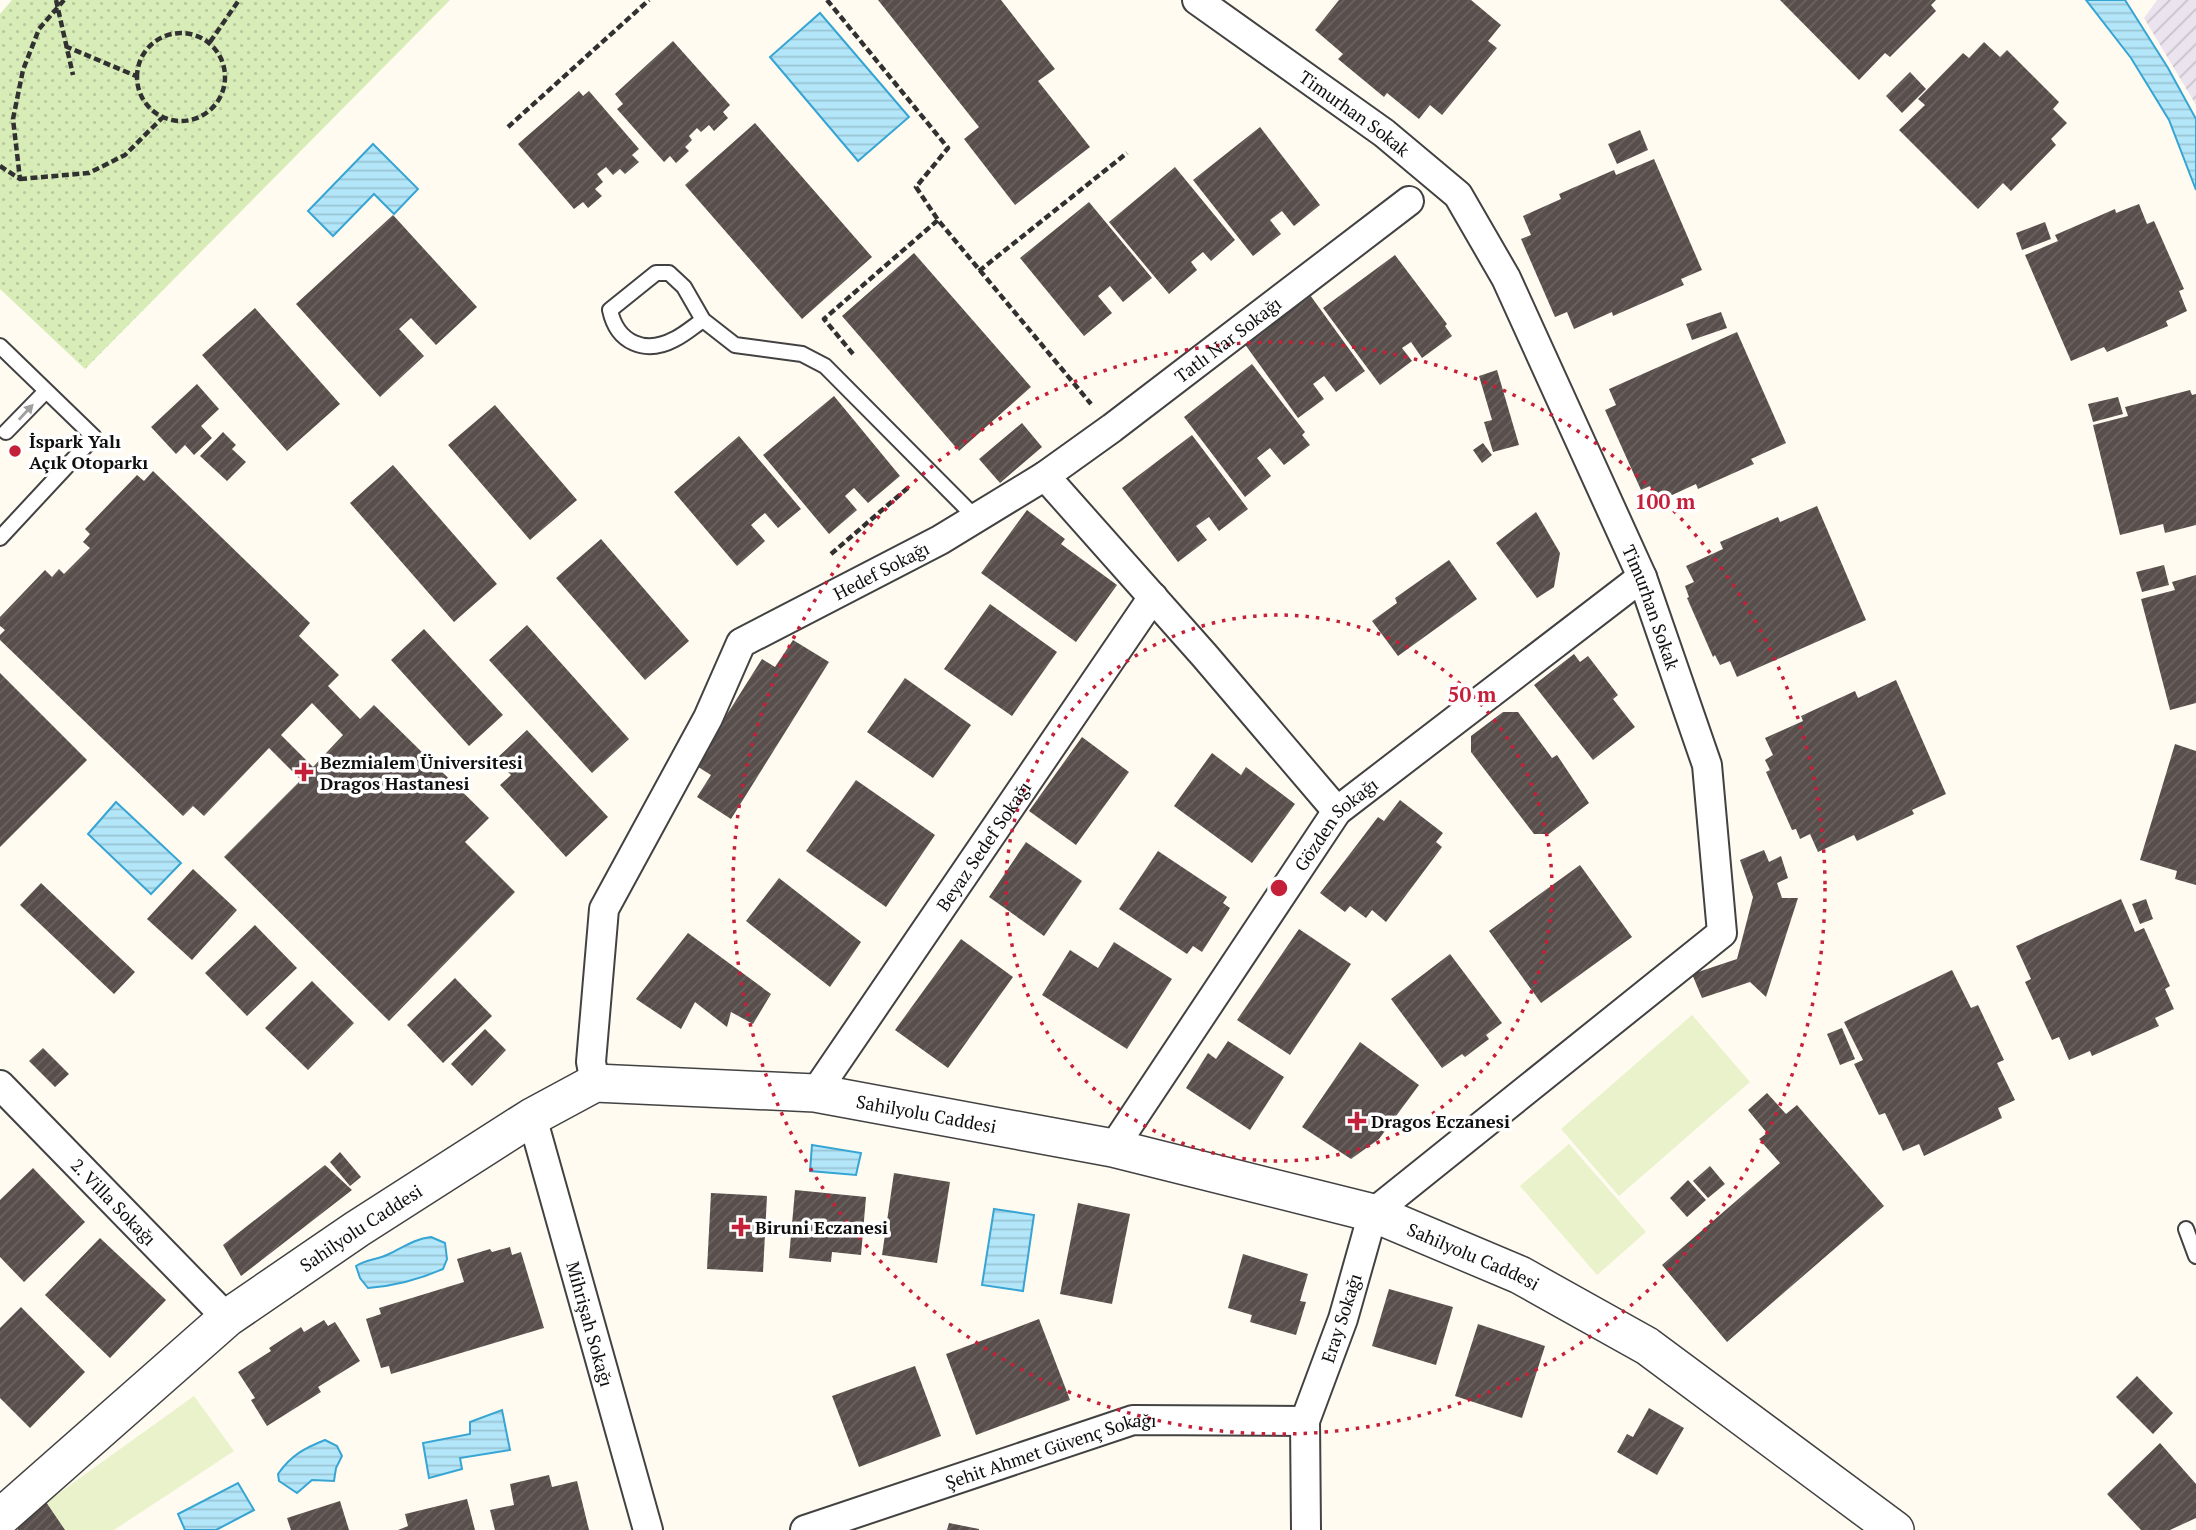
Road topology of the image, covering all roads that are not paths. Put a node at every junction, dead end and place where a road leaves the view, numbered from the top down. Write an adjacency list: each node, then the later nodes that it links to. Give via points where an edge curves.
1 (1197, 0): 10 (street, Timurhan Sokak, via 1384,133 1458,195 1506,278)
2 (1409, 201): 7 (street, Tatlı Nar Sokağı)
3 (703, 320): 3 (lane, via 684,286 669,273 656,273 610,310 613,325 636,344 674,340); 8 (lane, via 735,345 802,354 825,366)
4 (0, 345): 5 (lane)
5 (46, 391): 6 (lane, one-way to 5); 9 (lane, via 94,437)
6 (6, 432)
7 (1045, 476): 8 (street, Hedef Sokağı); 11 (street)
8 (977, 519): 13 (street, Hedef Sokağı, via 741,643 708,718 604,909 591,1062)
9 (0, 538)
10 (1642, 577): 12 (street, Gözden Sokağı); 18 (street, Timurhan Sokak, via 1707,765 1723,933)
11 (1153, 597): 12 (street); 15 (street, Beyaz Sedef Sokağı)
12 (1337, 811): 17 (street, Gözden Sokağı)
13 (595, 1083): 15 (street, Sahilyolu Caddesi); 16 (street, Sahilyolu Caddesi)
14 (0, 1085): 21 (street, 2. Villa Sokağı)
15 (815, 1093): 17 (street, Sahilyolu Caddesi)
16 (532, 1117): 21 (street, Sahilyolu Caddesi); 24 (street, Mihrişah Sokağı)
17 (1113, 1149): 18 (street, Sahilyolu Caddesi)
18 (1373, 1213): 22 (street, Eray Sokağı, via 1343,1319); 27 (street, Sahilyolu Caddesi, via 1520,1275 1647,1346)
19 (2186, 1228): 20 (lane)
20 (2196, 1256)
21 (227, 1318): 23 (street, Sahilyolu Caddesi)
22 (1305, 1421): 25 (street, Şehit Ahmet Güvenç Sokağı, via 1133,1420); 26 (street)
23 (0, 1518)
24 (648, 1530)
25 (804, 1530)
26 (1306, 1530)
27 (1895, 1530)

